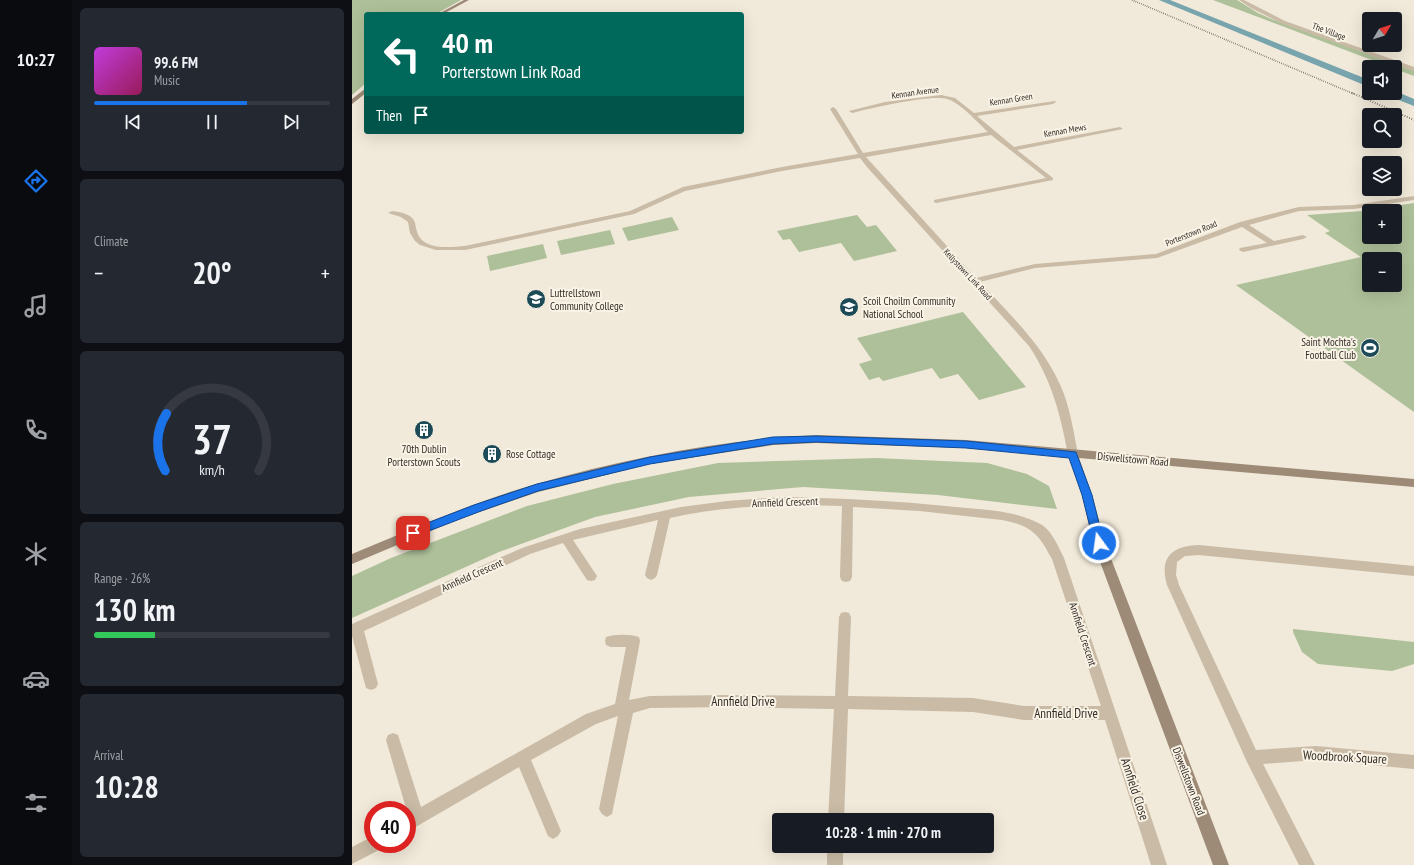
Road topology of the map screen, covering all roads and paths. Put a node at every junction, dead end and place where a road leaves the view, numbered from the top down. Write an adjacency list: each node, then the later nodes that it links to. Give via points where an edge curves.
1 (467, 0): 3 (street)
2 (1241, 0): 4 (street, The Village, via 1283,22)
3 (444, 12)
4 (1414, 68)
5 (364, 92): 6 (street)
6 (352, 102)
7 (1053, 102): 10 (street, Kennan Green)
8 (834, 109): 14 (street, Kellystown Link Road)
9 (852, 111): 10 (street, Kennan Avenue, via 941,96 951,99)
10 (972, 115): 12 (street, Kennan Avenue)
11 (1120, 129): 13 (street, Kennan Mews)
12 (993, 133): 13 (street, Kennan Avenue); 14 (street)
13 (1013, 149): 16 (street, Kennan Avenue, via 1051,179)
14 (862, 156): 17 (street, via 683,189 632,213 465,248 445,249 428,246 418,240 411,221 403,215); 22 (street, Kellystown Link Road)
15 (1414, 198): 18 (street, Porterstown Road, via 1354,207 1299,209)
16 (936, 201)
17 (392, 213)
18 (1244, 224): 20 (street); 22 (street, Porterstown Road, via 1157,256 1035,266)
19 (1303, 237): 20 (street)
20 (1273, 244): 21 (street)
21 (1243, 250)
22 (975, 281): 23 (street, Kellystown Link Road, via 1032,344 1045,364 1062,405)
23 (1073, 454): 24 (street, Diswellstown Road); 28 (street, via 966,444 773,440 650,460 537,488 455,516); 54 (street, Diswellstown Road, via 1099,543)
24 (1414, 483)
25 (848, 502): 26 (street, Annfield Crescent, via 756,502); 32 (street); 39 (street, Annfield Crescent, via 1002,516 1018,519 1039,529 1058,558)
26 (665, 514): 27 (street, Annfield Crescent); 30 (street)
27 (566, 538): 31 (street); 34 (street, Annfield Crescent, via 526,551)
28 (352, 559)
29 (1414, 571): 42 (street, via 1199,550 1187,550 1174,558 1171,562 1170,575 1173,585)
30 (651, 575)
31 (591, 576)
32 (846, 577)
33 (845, 618): 37 (street)
34 (354, 629): 36 (street)
35 (610, 641): 38 (street, via 634,641)
36 (371, 684)
37 (841, 703): 38 (street, Annfield Drive, via 650,702); 39 (street, Annfield Drive, via 973,705 1024,713); 46 (street)
38 (624, 708): 41 (street, Annfield Drive, via 591,719); 45 (street)
39 (1109, 713): 53 (street, Annfield Close)
40 (392, 740): 44 (street)
41 (522, 757): 47 (street, Annfield Drive); 48 (street)
42 (1252, 757): 43 (street, Woodbrook Square, via 1316,753); 55 (street)
43 (1414, 762)
44 (407, 801)
45 (607, 809)
46 (836, 813)
47 (416, 819)
48 (553, 831)
49 (364, 849): 51 (street)
50 (835, 853): 52 (street)
51 (352, 856)
52 (835, 865)
53 (1159, 865)
54 (1221, 865)
55 (1307, 865)

